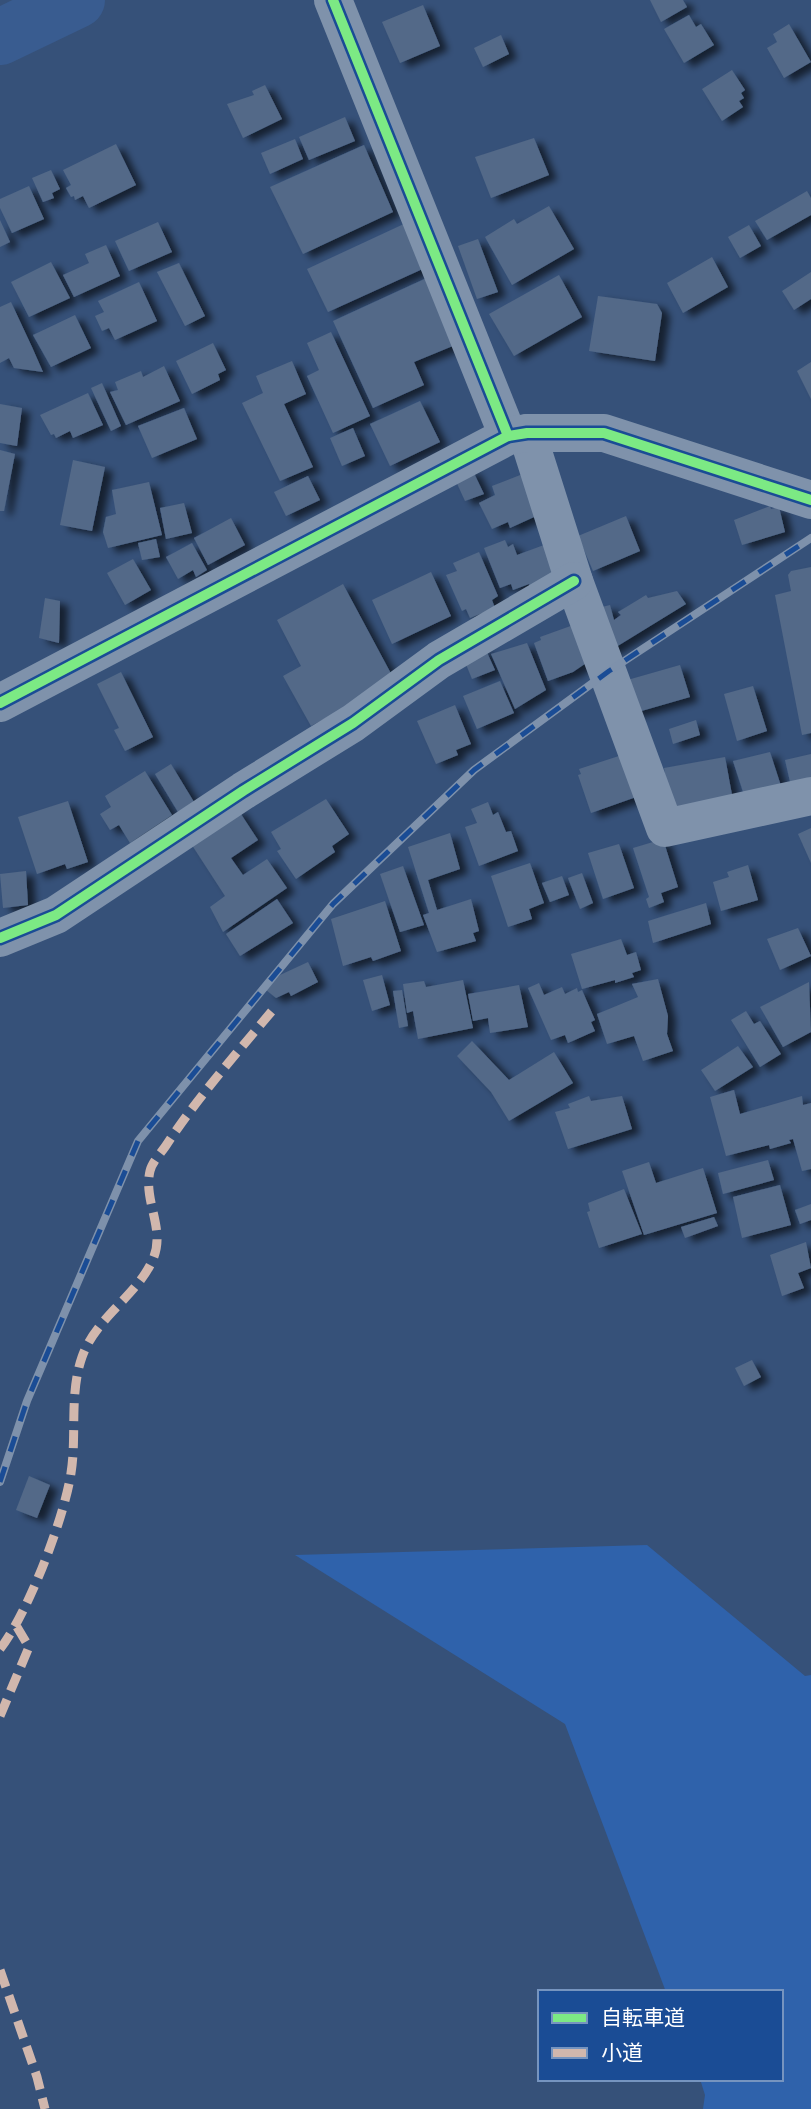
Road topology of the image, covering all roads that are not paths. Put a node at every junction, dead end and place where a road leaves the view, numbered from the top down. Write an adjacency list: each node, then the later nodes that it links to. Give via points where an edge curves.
1 (337, 2): 2 (street)
2 (518, 435): 3 (street, via 604,433); 4 (street); 5 (street)
3 (811, 500)
4 (574, 581): 6 (street, via 665,828); 7 (street, via 439,660 353,723 56,915)
5 (0, 703)
6 (811, 796)
7 (0, 938)

